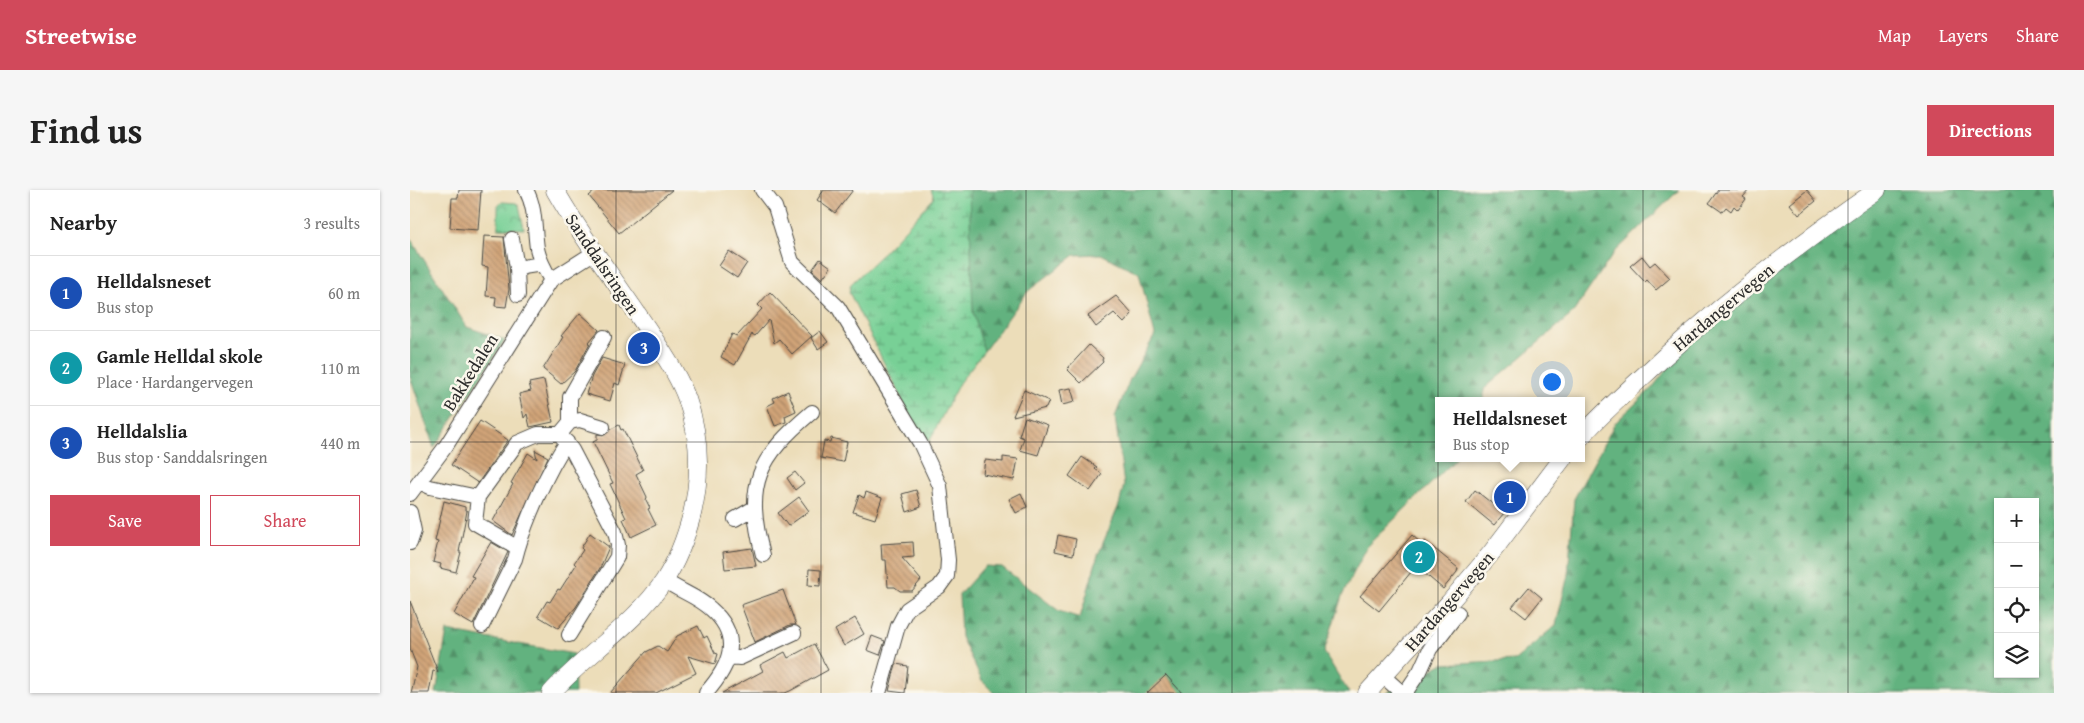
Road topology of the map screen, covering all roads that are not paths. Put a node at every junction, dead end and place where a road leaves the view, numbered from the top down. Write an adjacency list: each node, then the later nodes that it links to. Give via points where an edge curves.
1 (526, 190): 7 (street, via 534,211 537,249)
2 (555, 190): 6 (main road, Sanddalsringen)
3 (762, 190): 36 (street, via 775,207 792,262 838,307 920,442 940,486 948,560 946,576 939,587 913,604 903,616)
4 (1877, 190): 15 (main road, Hardangervegen, via 1715,310)
5 (512, 239): 8 (street)
6 (595, 252): 9 (street, Bakkedalen); 27 (main road, Sanddalsringen, via 669,363 687,399 693,422 698,460 695,501 682,545)
7 (542, 264): 8 (street); 9 (street)
8 (516, 268): 10 (street)
9 (551, 280): 18 (street, Bakkedalen, via 446,446)
10 (518, 295)
11 (604, 337): 13 (street, via 570,397)
12 (812, 412): 21 (street, via 770,453 758,484)
13 (570, 422): 14 (street, via 580,420); 16 (street)
14 (603, 427)
15 (1585, 433)
16 (563, 438): 20 (street, via 538,434 517,443); 25 (street); 31 (street, via 611,524 618,545 617,557)
17 (1560, 462): 33 (main road, Hardangervegen, via 1492,552)
18 (419, 482): 19 (street, Bakkedalen); 20 (street)
19 (410, 494)
20 (478, 497): 25 (street, via 475,523)
21 (754, 508): 23 (street); 26 (street)
22 (410, 512): 24 (street, via 414,531)
23 (735, 519)
24 (410, 543)
25 (518, 548): 29 (street)
26 (763, 555)
27 (664, 580): 32 (street, via 711,608 726,626 730,641); 34 (main road, Sanddalsringen, via 628,621)
28 (1458, 613): 38 (street, via 1430,649 1420,671)
29 (482, 626)
30 (794, 633): 32 (street, via 740,658)
31 (569, 635)
32 (729, 658): 35 (street)
33 (1383, 676): 37 (main road, Hardangervegen); 38 (street)
34 (551, 693)
35 (706, 693)
36 (879, 693)
37 (1367, 693)
38 (1403, 693)

